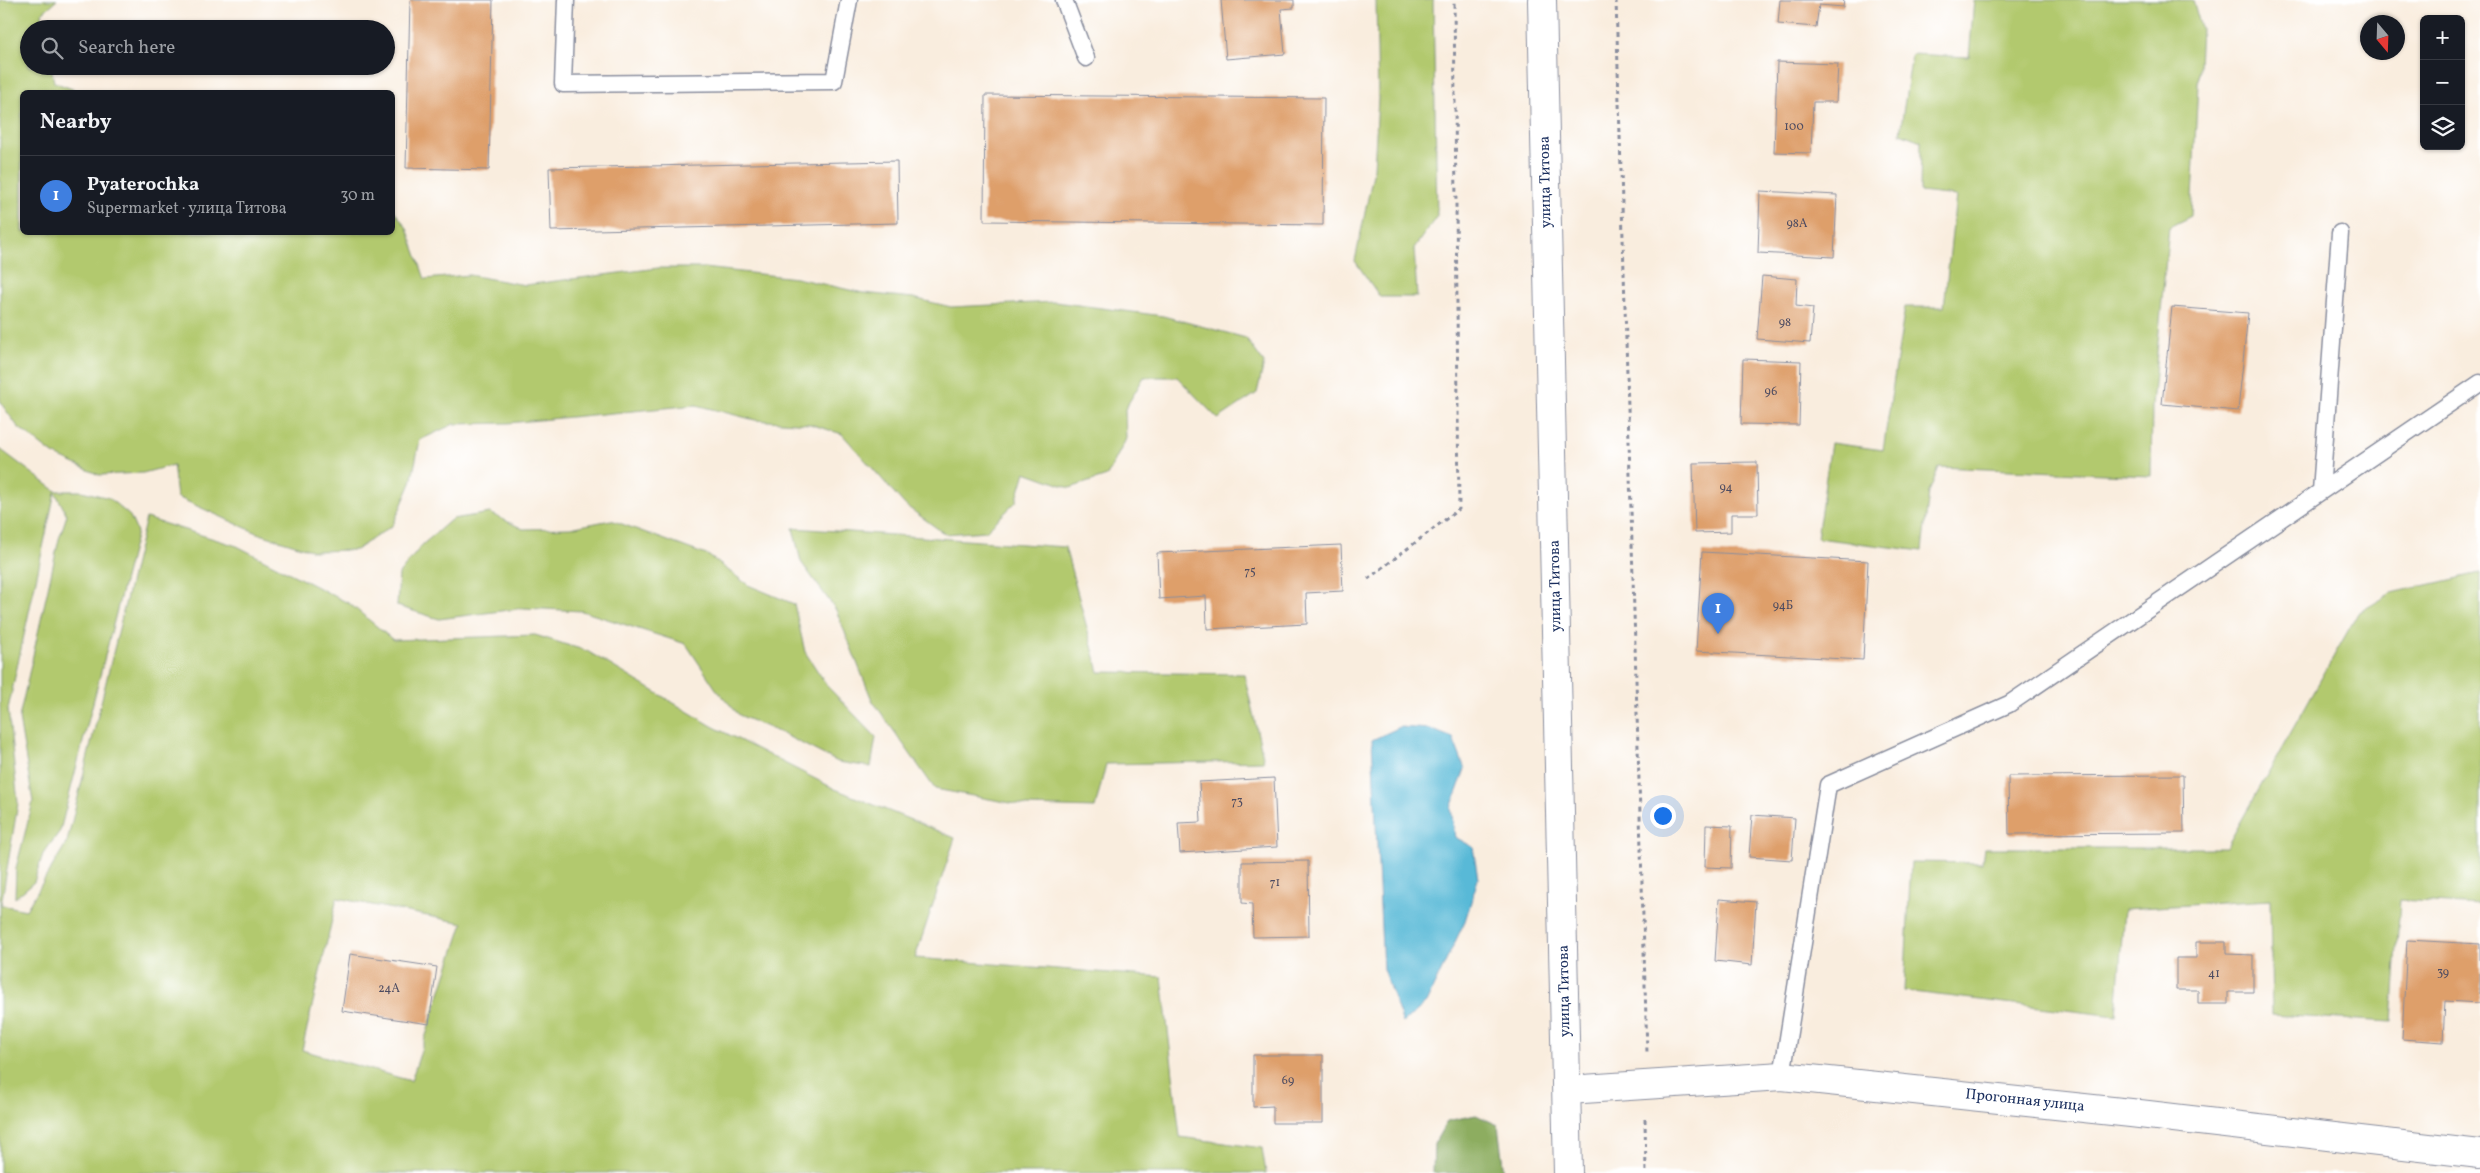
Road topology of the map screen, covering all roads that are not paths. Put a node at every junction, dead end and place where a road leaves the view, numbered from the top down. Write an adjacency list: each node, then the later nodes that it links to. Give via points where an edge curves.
1 (566, 0): 2 (lane, via 563,84 834,81)
2 (849, 0)
3 (1064, 0): 5 (lane)
4 (1542, 0): 10 (main road, улица Титова)
5 (1086, 58)
6 (2340, 233): 8 (lane)
7 (2480, 383): 8 (lane)
8 (2321, 491): 9 (lane, via 2009,704 1828,785)
9 (1782, 1076): 10 (main road, Прогонная улица); 11 (main road, Прогонная улица, via 2131,1112)
10 (1568, 1090): 12 (main road, улица Титова)
11 (2480, 1154)
12 (1568, 1173)

